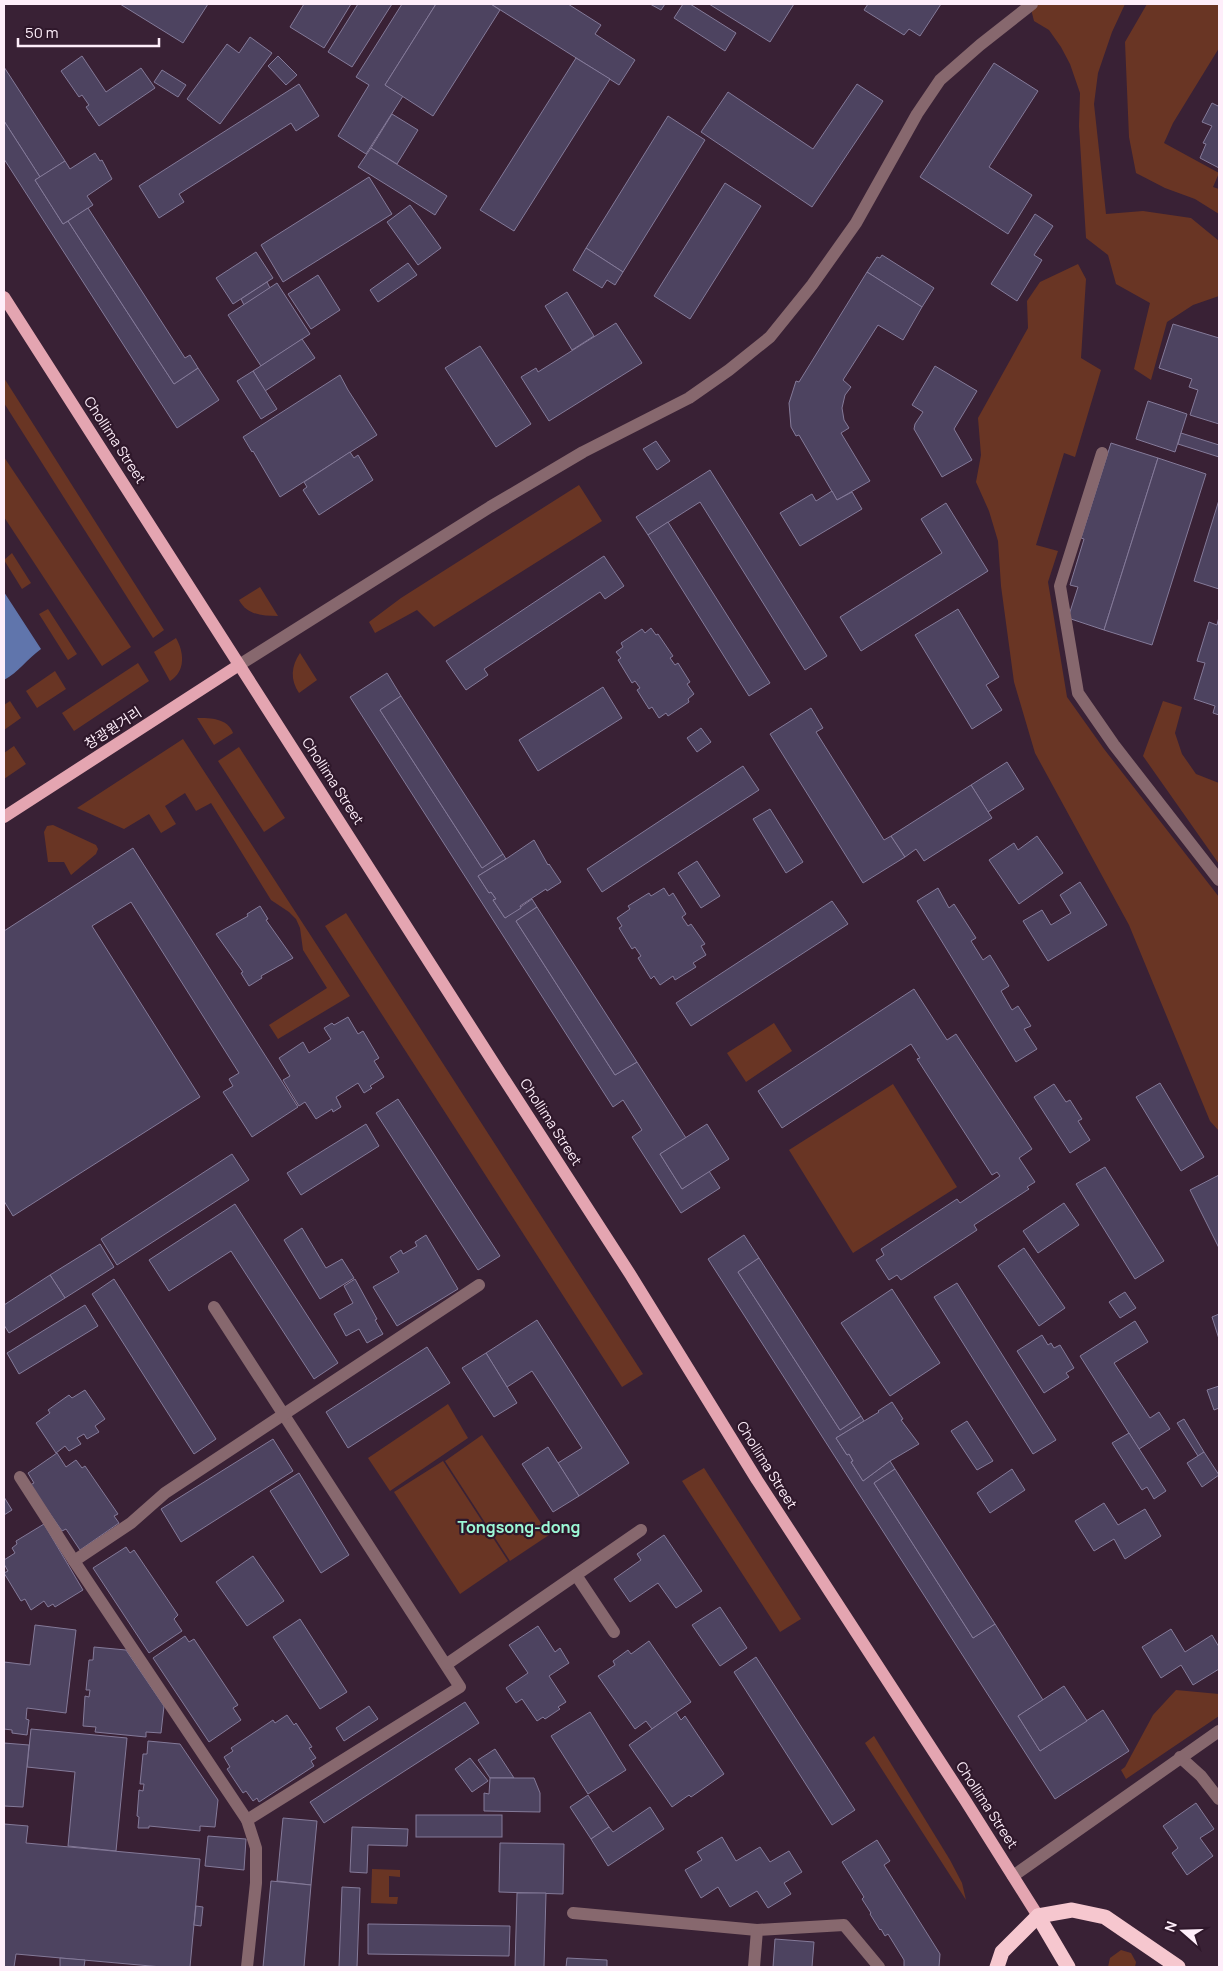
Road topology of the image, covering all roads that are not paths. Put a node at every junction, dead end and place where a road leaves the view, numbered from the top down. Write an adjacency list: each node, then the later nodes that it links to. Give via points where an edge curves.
1 (1032, 4): 4 (street, via 940,80 916,114 856,223 770,337 689,398 583,452 490,506)
2 (4, 297): 4 (main road, Chollima Street)
3 (1102, 452): 6 (street, via 1060,586 1078,693)
4 (239, 665): 5 (main road, 창광원거리); 20 (main road, Chollima Street, via 630,1274 762,1489)
5 (4, 817)
6 (1219, 880)
7 (479, 1285): 9 (street)
8 (214, 1307): 9 (street)
9 (283, 1413): 12 (street, via 164,1493 131,1524); 15 (street)
10 (20, 1477): 12 (street)
11 (641, 1530): 13 (street)
12 (74, 1561): 19 (street)
13 (576, 1575): 14 (street); 15 (street)
14 (614, 1632)
15 (447, 1664): 19 (street, via 460,1687)
16 (1219, 1730): 17 (street)
17 (1180, 1757): 18 (street); 20 (street)
18 (1219, 1799)
19 (247, 1820): 24 (street, via 256,1848 256,1883)
20 (1013, 1876): 22 (main road, Chollima Street)
21 (573, 1913): 23 (street)
22 (1038, 1916): 27 (highway, via 1002,1952); 28 (highway, Chollima Street); 29 (highway, via 1072,1910 1105,1917)
23 (756, 1930): 25 (street); 26 (street, via 844,1925)
24 (247, 1967)
25 (754, 1967)
26 (879, 1967)
27 (997, 1967)
28 (1068, 1967)
29 (1178, 1967)

